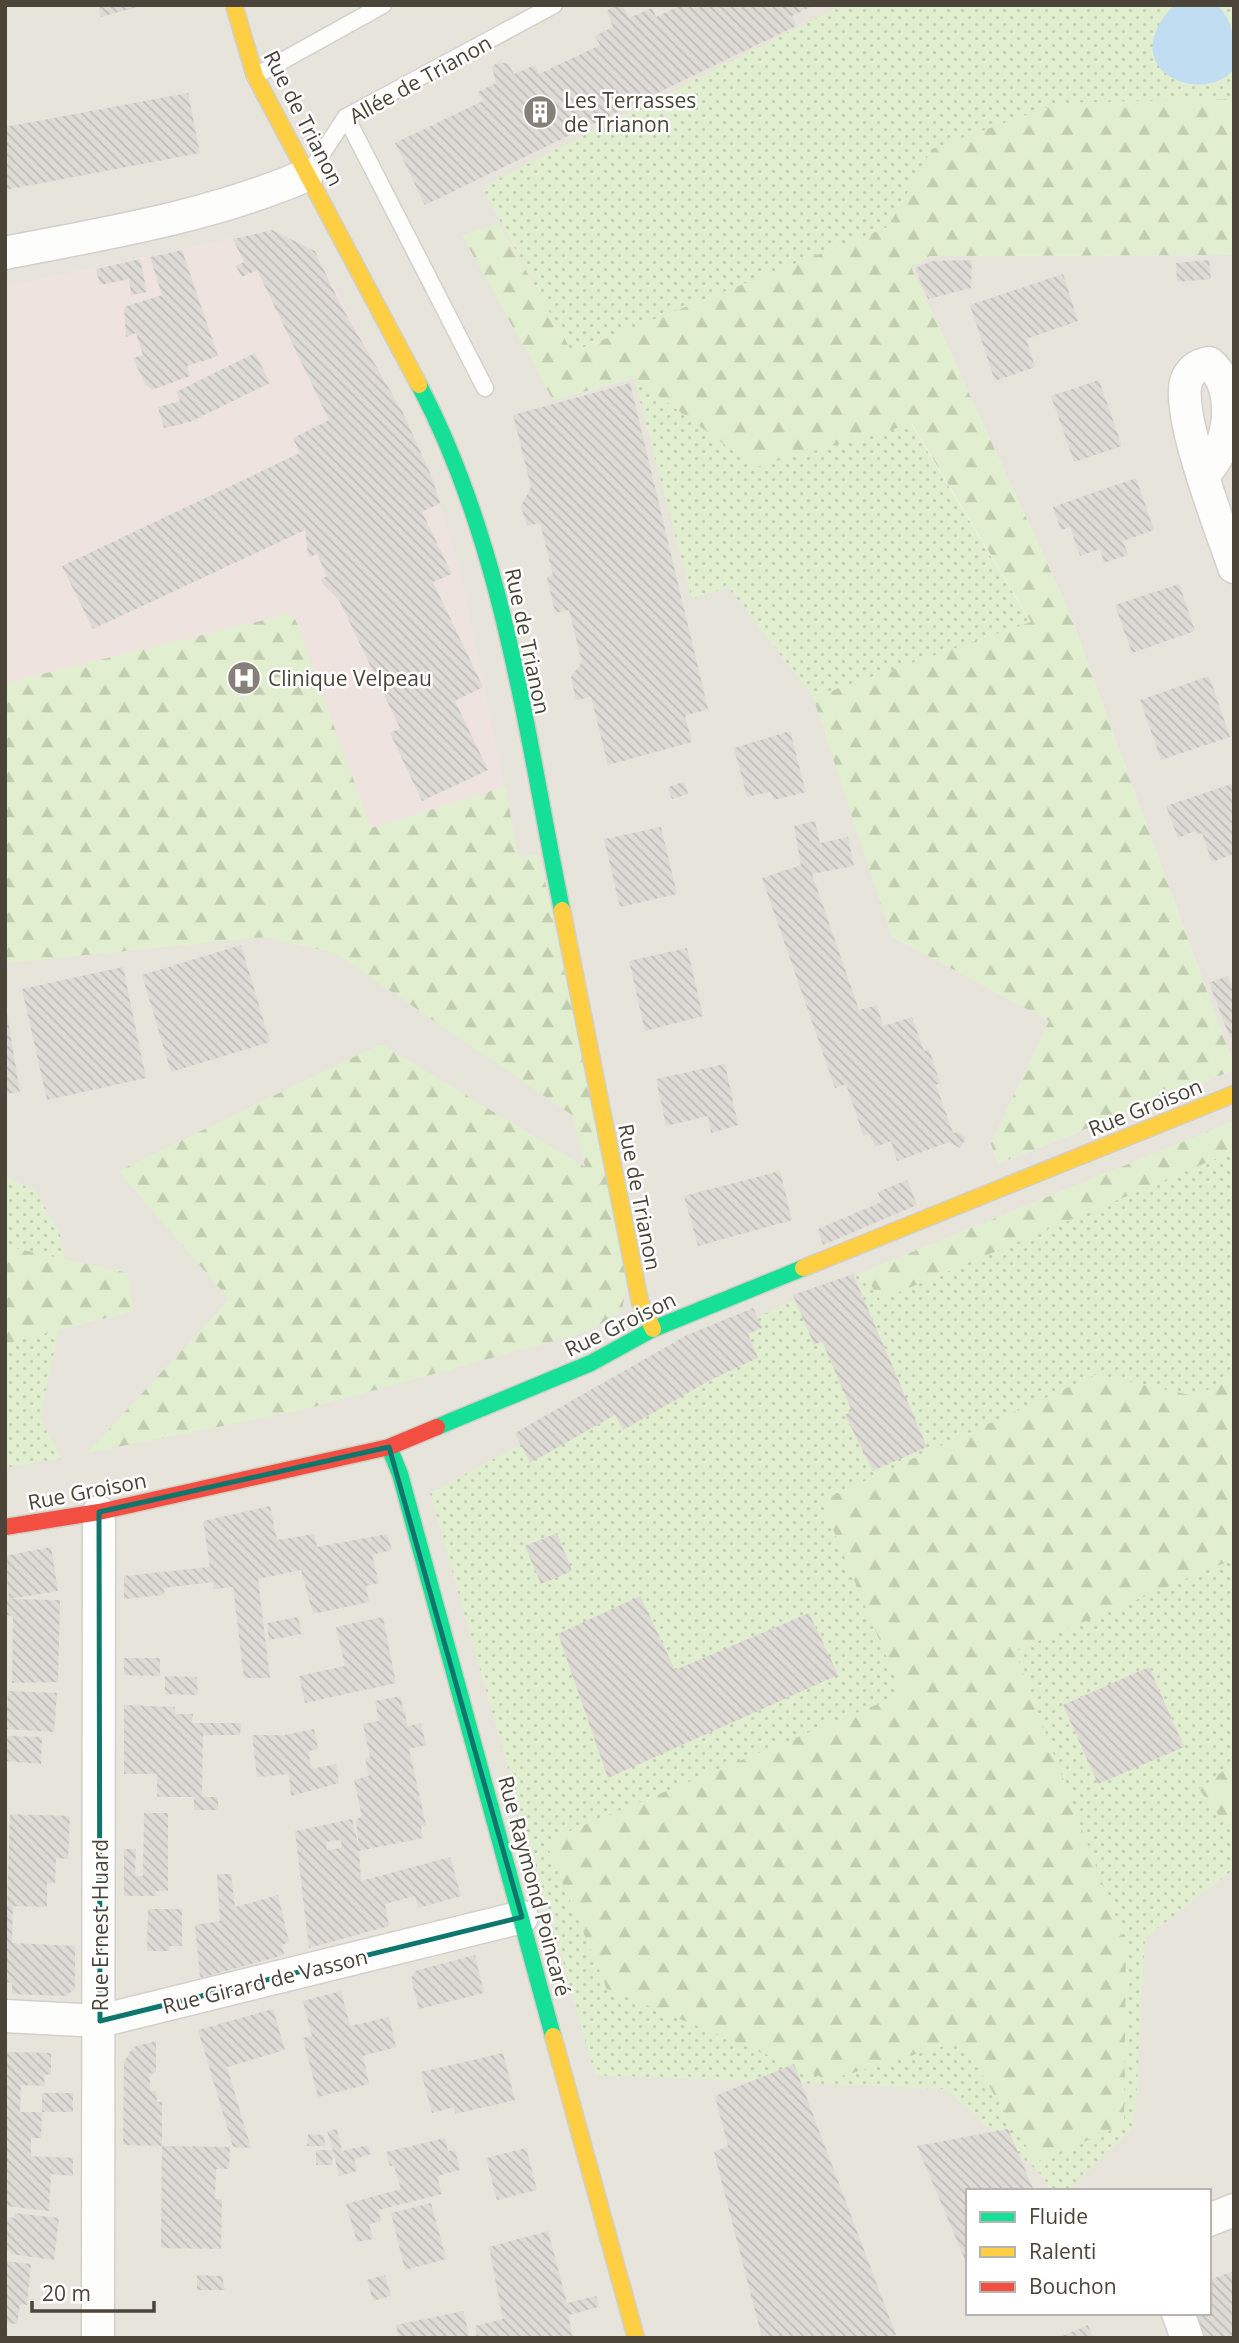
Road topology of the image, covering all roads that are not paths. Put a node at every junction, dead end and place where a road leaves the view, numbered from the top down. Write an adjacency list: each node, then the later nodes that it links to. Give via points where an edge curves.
1 (383, 5): 4 (lane)
2 (554, 5): 5 (lane, Allée de Trianon)
3 (237, 7): 4 (street, Rue de Trianon)
4 (256, 76): 6 (street, Rue de Trianon)
5 (346, 117): 6 (lane, Allée de Trianon); 8 (lane)
6 (307, 175): 7 (street, via 213,210); 12 (street, Rue de Trianon, via 432,410 463,483 496,583 640,1302)
7 (5, 253)
8 (485, 388)
9 (1203, 474): 10 (street)
10 (1234, 567)
11 (1234, 1094): 12 (street, Rue Groison)
12 (653, 1329): 13 (street, Rue Groison, via 591,1363)
13 (389, 1447): 14 (street, Rue Groison); 16 (street, Rue Raymond Poincaré)
14 (99, 1512): 15 (street, Rue Groison); 18 (street, Rue Ernest Huard)
15 (5, 1527)
16 (522, 1917): 18 (street, Rue Girard de Vasson); 23 (street, Rue Raymond Poincaré)
17 (5, 2016): 18 (street, Rue Girard de Vasson)
18 (100, 2021): 22 (street, Rue Ernest Huard)
19 (1234, 2210): 20 (street)
20 (1211, 2219)
21 (1179, 2315): 24 (street)
22 (98, 2338)
23 (636, 2338)
24 (1187, 2338)

